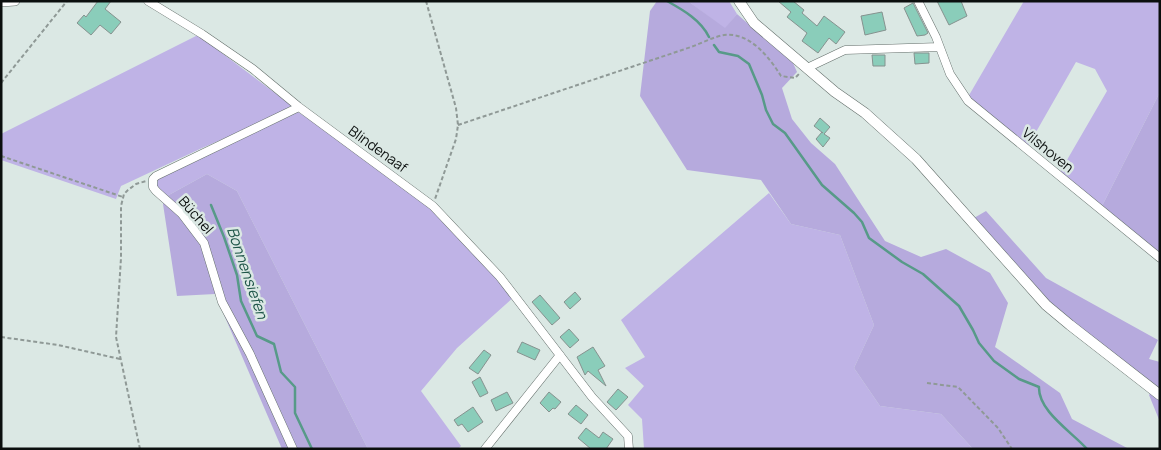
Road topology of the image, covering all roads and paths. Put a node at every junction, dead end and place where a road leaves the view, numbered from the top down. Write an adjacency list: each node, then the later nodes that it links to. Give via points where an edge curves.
1 (15, 1): 7 (street)
2 (67, 1): 10 (path)
3 (148, 1): 11 (street, Blindenaaf, via 253,69)
4 (426, 1): 12 (path)
5 (739, 1): 9 (main road, via 754,23)
6 (918, 1): 8 (street, Vilshoven)
7 (1, 2)
8 (939, 47): 9 (street, via 845,50); 17 (street, Vilshoven, via 950,74 968,101)
9 (807, 68): 12 (path, via 796,78 780,76 769,58 744,38 722,35); 22 (main road, via 916,159 1046,305)
10 (1, 83)
11 (299, 107): 14 (street); 16 (street, Blindenaaf)
12 (458, 125): 16 (path)
13 (1, 156): 15 (path)
14 (153, 179): 15 (path, via 136,184); 24 (street, Büchel, via 153,187 182,214 204,243 222,302 250,354)
15 (123, 197): 20 (path, via 116,337)
16 (433, 206): 19 (street, Blindenaaf, via 500,277)
17 (1160, 258)
18 (1, 337): 20 (path)
19 (560, 355): 25 (street); 26 (street, Blindenaaf, via 628,436)
20 (120, 359): 23 (path)
21 (927, 383): 27 (path, via 958,387 998,428)
22 (1160, 395)
23 (140, 449)
24 (293, 449)
25 (485, 449)
26 (629, 449)
27 (1012, 449)

